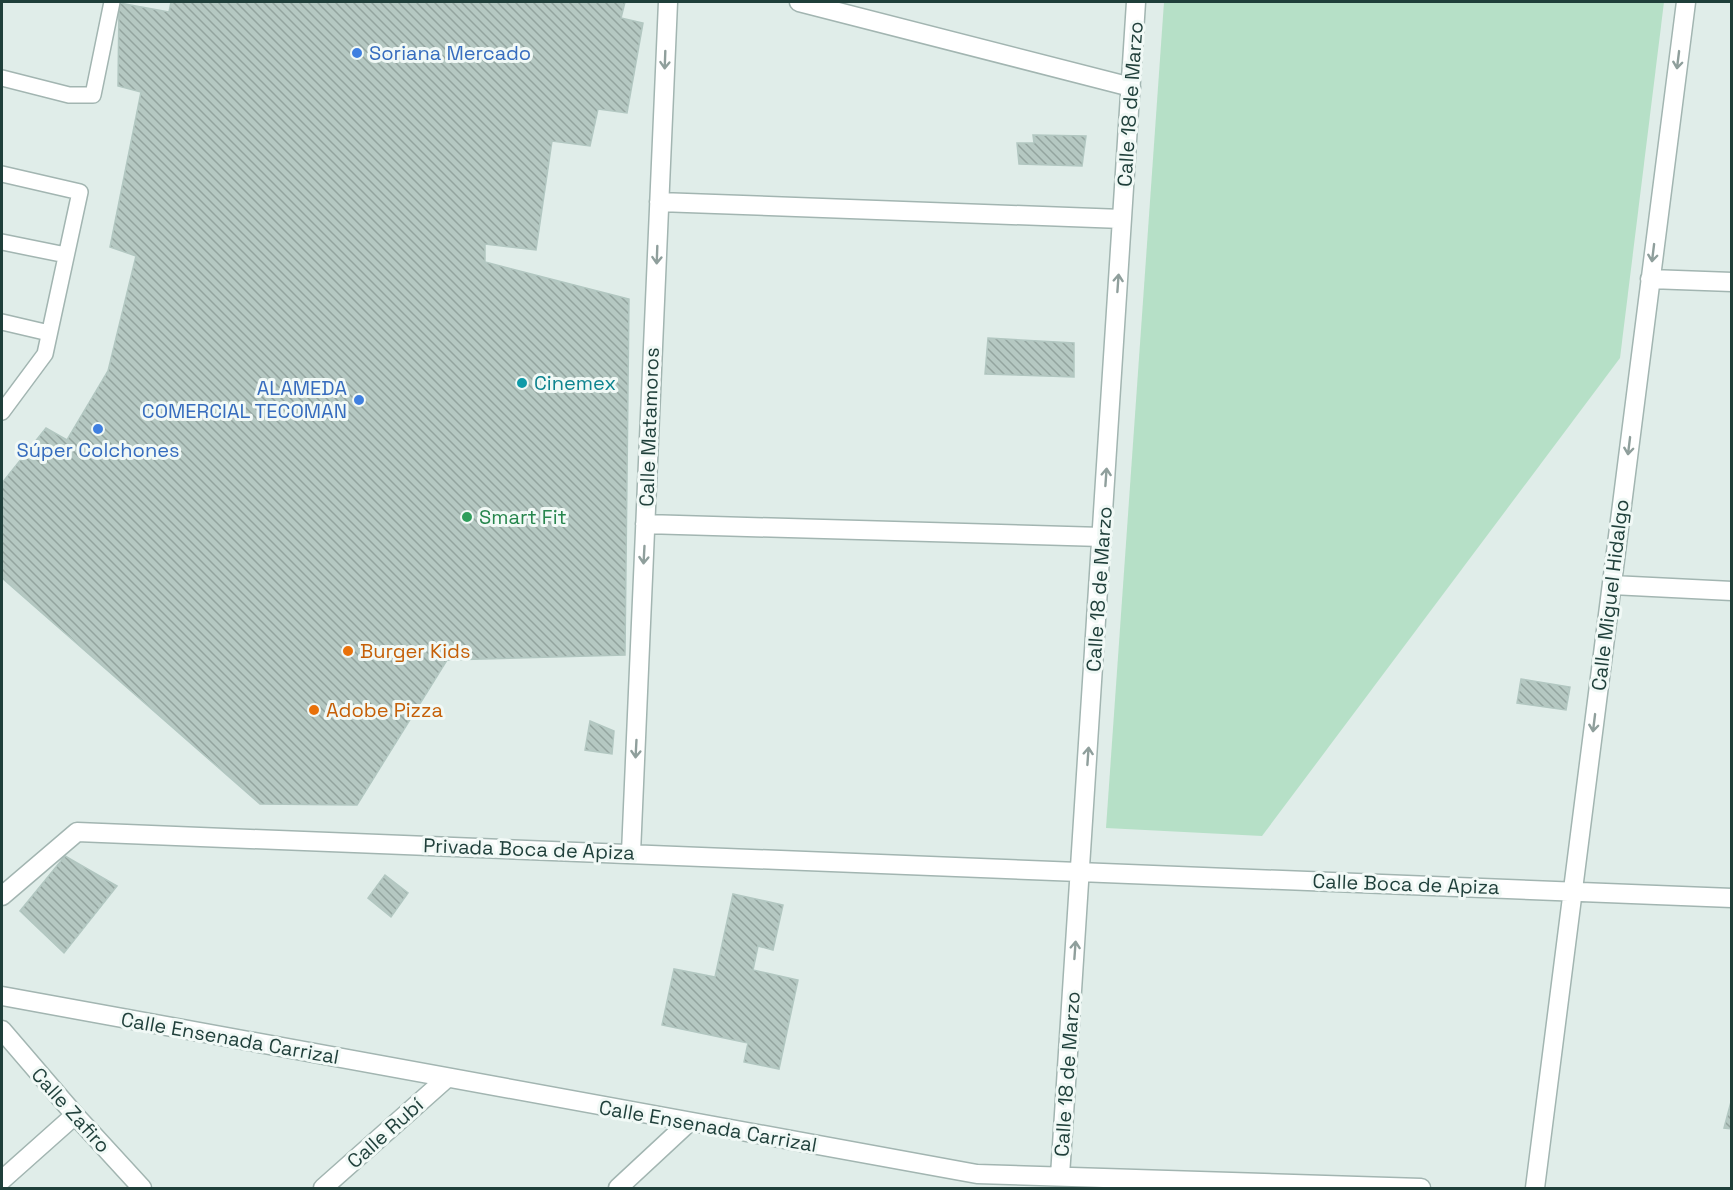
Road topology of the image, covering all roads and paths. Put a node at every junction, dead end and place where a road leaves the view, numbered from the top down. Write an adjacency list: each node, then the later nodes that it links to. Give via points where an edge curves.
1 (112, 2): 6 (lane, via 93,95 69,95)
2 (668, 2): 9 (street, Calle Matamoros, one-way to 9)
3 (799, 2): 7 (street)
4 (1136, 2): 7 (street, Calle 18 de Marzo)
5 (1686, 2): 13 (street, Calle Miguel Hidalgo, one-way to 13)
6 (2, 78)
7 (1131, 87): 10 (street, Calle 18 de Marzo)
8 (2, 174): 12 (lane, via 80,192)
9 (659, 202): 10 (street); 18 (street, Calle Matamoros, one-way to 18)
10 (1122, 219): 19 (street, Calle 18 de Marzo, one-way to 10)
11 (2, 242): 12 (lane)
12 (66, 255): 16 (lane)
13 (1650, 279): 14 (street); 20 (street, Calle Miguel Hidalgo, one-way to 20)
14 (1731, 282)
15 (2, 322): 16 (lane)
16 (49, 333): 17 (lane, via 45,354)
17 (2, 412)
18 (645, 524): 19 (street); 22 (street, Calle Matamoros, one-way to 22)
19 (1102, 537): 23 (street, Calle 18 de Marzo, one-way to 19)
20 (1612, 585): 21 (street); 24 (street, Calle Miguel Hidalgo, one-way to 24)
21 (1731, 591)
22 (631, 853): 23 (street, Privada Boca de Apiza); 25 (street, Privada Boca de Apiza, via 77,832)
23 (1080, 871): 24 (street, Calle Boca de Apiza); 34 (street, Calle 18 de Marzo, one-way to 23)
24 (1573, 891): 26 (street, Calle Boca de Apiza); 40 (street, Calle Miguel Hidalgo)
25 (2, 896)
26 (1731, 898)
27 (2, 996): 29 (street, Calle Ensenada Carrizal)
28 (2, 1030): 30 (street, Calle Zafiro)
29 (447, 1078): 31 (street, Calle Ensenada Carrizal); 36 (street, Calle Rubí)
30 (75, 1115): 33 (street); 35 (street, Calle Zafiro)
31 (688, 1123): 32 (street, Calle Ensenada Carrizal); 37 (street)
32 (977, 1174): 34 (street, Calle Ensenada Carrizal); 38 (street)
33 (2, 1180)
34 (1055, 1182): 39 (street, Calle Ensenada Carrizal)
35 (142, 1188)
36 (323, 1188)
37 (618, 1188)
38 (962, 1188)
39 (1421, 1188)
40 (1535, 1188)

